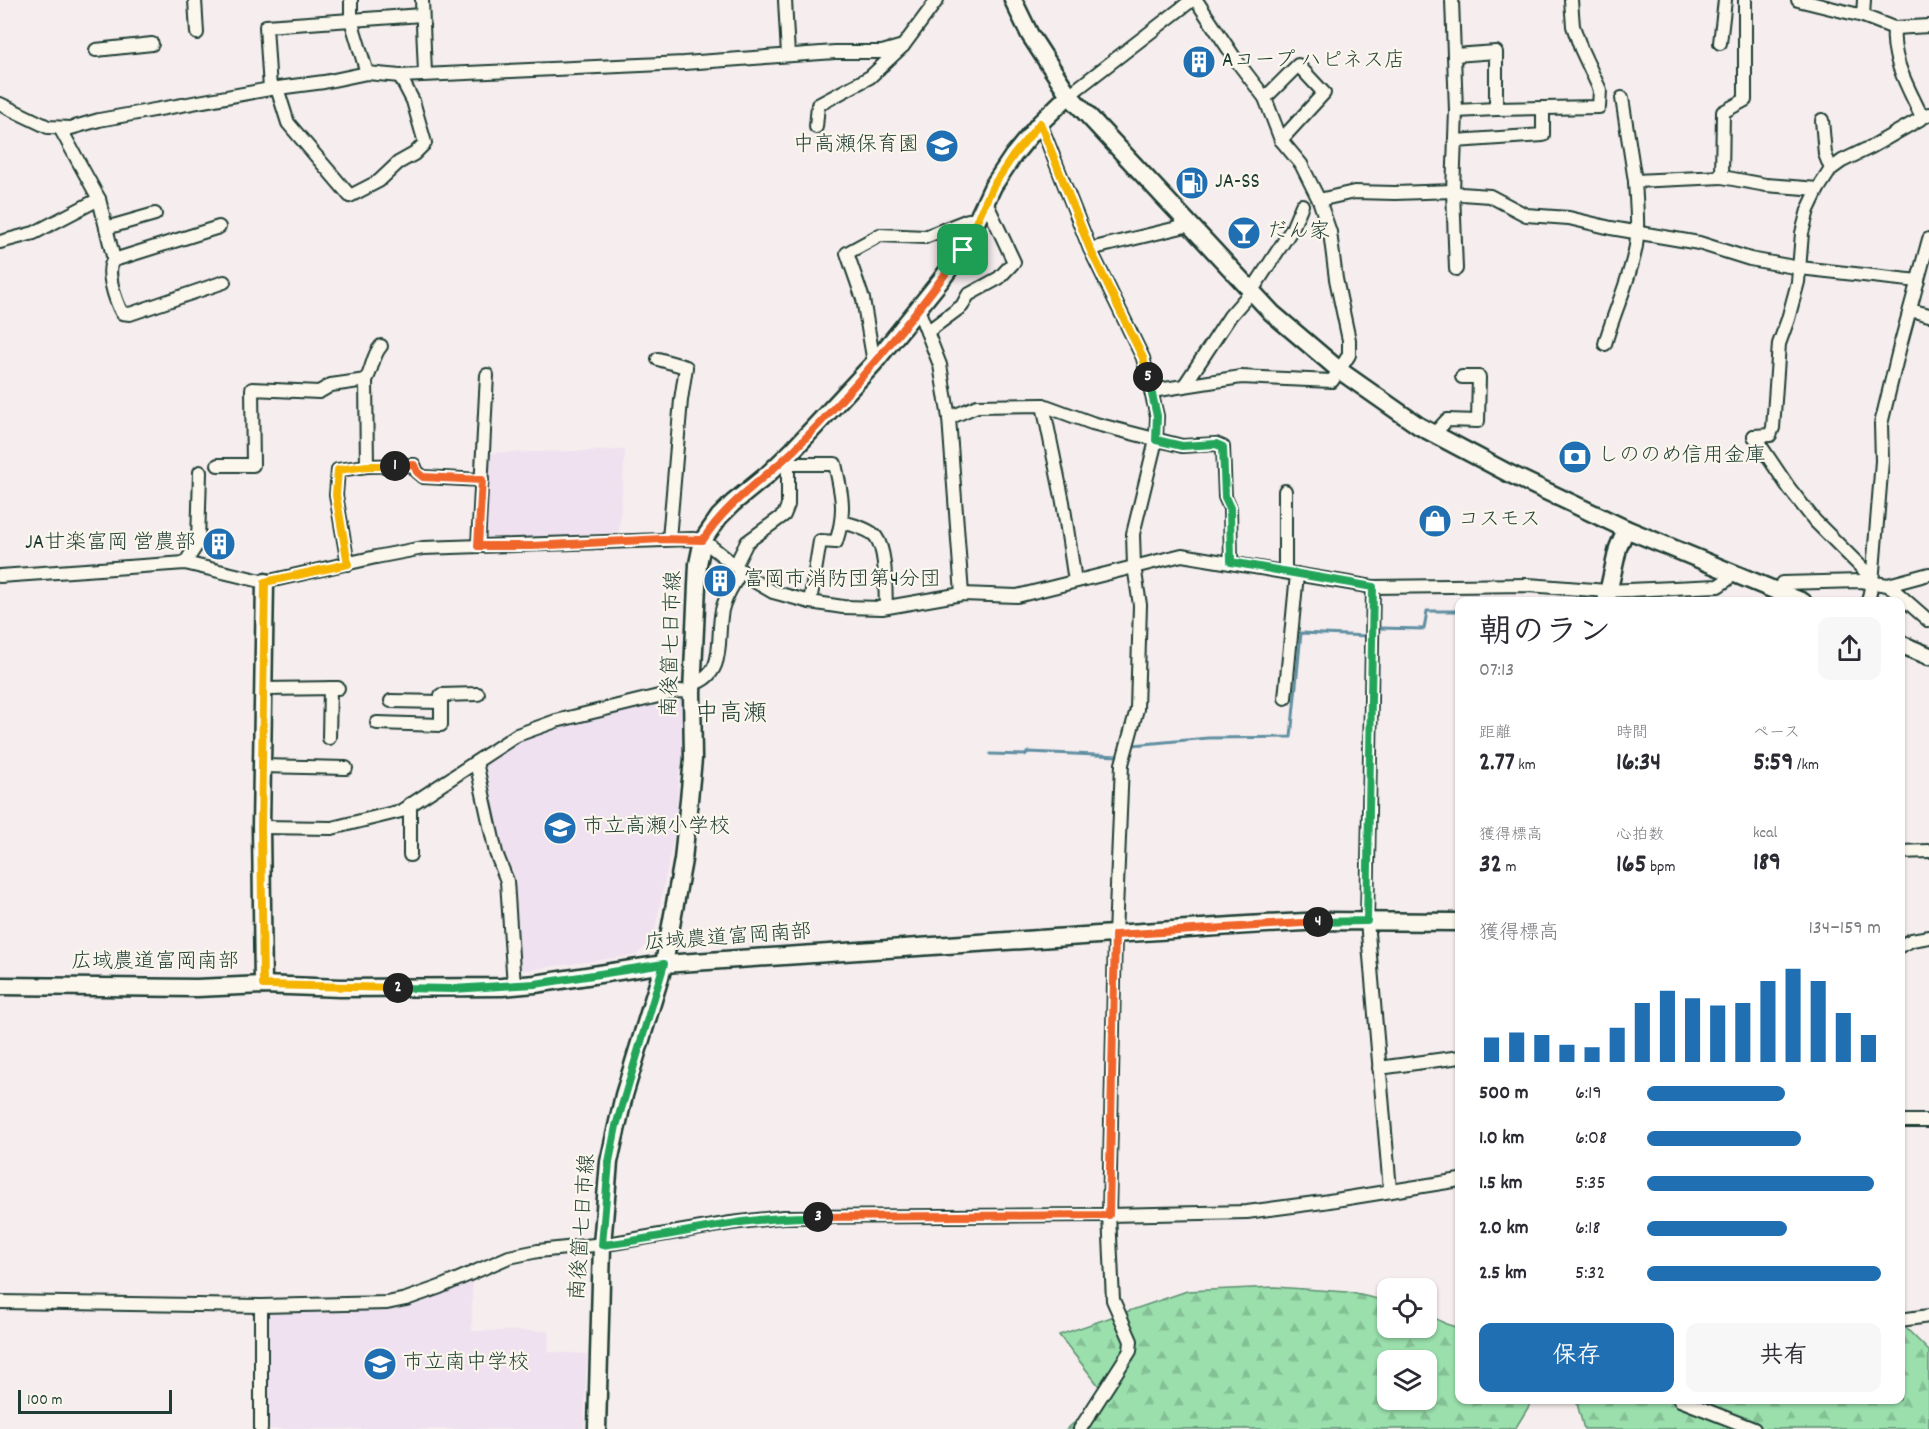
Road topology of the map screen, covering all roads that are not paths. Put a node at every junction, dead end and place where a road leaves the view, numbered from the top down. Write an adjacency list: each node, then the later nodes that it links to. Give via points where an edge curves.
1 (195, 0): 20 (street)
2 (351, 0): 17 (street)
3 (422, 0): 15 (street)
4 (785, 0): 25 (street)
5 (937, 0): 23 (street)
6 (1013, 0): 31 (street, via 1030,35)
7 (1194, 0): 31 (street); 32 (street)
8 (1452, 0): 26 (street)
9 (1571, 0): 35 (street, via 1573,26 1599,90 1599,106)
10 (1725, 0): 21 (street)
11 (1746, 0): 46 (street, via 1745,100 1723,111)
12 (1798, 0): 14 (street)
13 (1864, 0): 16 (street)
14 (1815, 2): 16 (street)
15 (422, 15): 17 (street); 28 (street)
16 (1863, 16): 19 (street)
17 (351, 20): 27 (street); 30 (street, via 266,26)
18 (1929, 26): 19 (street)
19 (1894, 28): 38 (street, via 1900,70)
20 (197, 33)
21 (1720, 43)
22 (152, 44): 24 (street)
23 (903, 46): 25 (street, via 882,52); 41 (street, via 870,77 818,105)
24 (96, 50)
25 (788, 55): 28 (street)
26 (1455, 55): 36 (street, via 1496,52); 37 (street)
27 (367, 73): 29 (street); 30 (street)
28 (425, 73): 29 (street)
29 (400, 76): 30 (street, via 413,101 425,143 379,181 350,196 288,123)
30 (273, 88): 42 (street)
31 (1069, 95): 40 (street, 南後箇七日市線); 56 (street)
32 (1265, 98): 43 (street); 43 (street, via 1298,65 1324,93)
33 (1622, 98): 47 (street)
34 (0, 104): 42 (street, via 48,127)
35 (1543, 108): 36 (street); 44 (street, via 1543,135)
36 (1496, 109): 37 (street)
37 (1456, 111): 44 (street)
38 (1926, 115): 45 (street)
39 (1822, 120): 45 (street, via 1825,154)
40 (1040, 123): 52 (street, 南後箇七日市線, via 1013,156); 62 (street)
41 (816, 127)
42 (60, 128): 50 (street)
43 (1281, 140): 51 (street, via 1308,174)
44 (1455, 141): 49 (street)
45 (1831, 168): 48 (street)
46 (1722, 177): 47 (street); 48 (street)
47 (1635, 181): 59 (street)
48 (1818, 189): 64 (street, via 1802,233)
49 (1453, 191): 51 (street, via 1354,192); 59 (street, via 1490,196 1526,215 1569,218); 65 (street)
50 (99, 199): 58 (street); 61 (street, via 34,233)
51 (1319, 200): 77 (street, via 1330,232 1349,340 1349,355)
52 (986, 202): 55 (street, 南後箇七日市線); 72 (street, via 1014,262 999,278 968,295 962,306)
53 (1302, 205): 68 (street, via 1292,229)
54 (155, 214): 58 (street)
55 (977, 220): 69 (street, 南後箇七日市線, via 963,250); 76 (street, via 925,237 880,235 847,253 863,299)
56 (1190, 225): 62 (street); 68 (street)
57 (219, 227): 63 (street)
58 (106, 228): 63 (street)
59 (1637, 233): 64 (street, via 1699,243 1750,259); 73 (street, via 1620,303)
60 (1929, 239): 66 (street)
61 (0, 242)
62 (1090, 249): 82 (street, via 1143,358)
63 (114, 260): 67 (street, via 109,270 122,313 130,314)
64 (1800, 268): 66 (street); 108 (street, via 1778,353 1773,428 1770,435 1754,436 1815,520)
65 (1456, 269)
66 (1918, 281): 70 (street)
67 (224, 282)
68 (1251, 292): 77 (street); 81 (street, via 1230,316)
69 (918, 309): 72 (street); 76 (street, 南後箇七日市線)
70 (1910, 310): 71 (street); 108 (street, via 1881,424 1882,460)
71 (1929, 315)
72 (927, 332): 84 (street, via 940,365)
73 (1605, 344)
74 (381, 346): 80 (street)
75 (658, 360): 95 (street, via 686,368)
76 (874, 363): 87 (street, 南後箇七日市線)
77 (1339, 370): 81 (street, via 1332,381 1241,377); 85 (street)
78 (487, 375): 91 (street)
79 (1461, 377): 85 (street, via 1479,377 1478,421 1447,420)
80 (366, 380): 88 (street, via 332,385 319,392 252,389 253,465); 89 (street)
81 (1184, 386): 82 (street)
82 (1152, 391): 86 (street)
83 (1042, 405): 84 (street, via 977,406); 86 (street); 107 (street, via 1059,479)
84 (949, 418): 113 (street)
85 (1434, 434): 94 (street)
86 (1156, 440): 98 (street, via 1182,446 1223,447); 101 (street, via 1133,534)
87 (788, 460): 93 (street, via 835,464 842,494); 96 (street, 南後箇七日市線, via 733,503); 102 (street, via 788,505 784,515 747,543)
88 (218, 465)
89 (367, 466): 91 (street, via 414,465 423,477); 100 (street, via 338,470 336,495)
90 (200, 472): 99 (street, via 198,543)
91 (482, 480): 97 (street)
92 (1285, 491): 103 (street)
93 (842, 522): 119 (street, via 836,542 820,542); 120 (street, via 875,535 880,543)
94 (1626, 529): 114 (street); 115 (street)
95 (669, 539): 96 (street); 97 (street)
96 (703, 540): 102 (street); 125 (street, 南後箇七日市線, via 698,564)
97 (478, 546): 100 (street, via 423,548)
98 (1231, 562): 101 (street, via 1182,555); 103 (street)
99 (185, 563): 105 (street); 109 (street)
100 (348, 564): 109 (street)
101 (1134, 566): 107 (street); 142 (street, via 1140,605 1137,709 1122,764)
102 (738, 569): 119 (street, via 773,592); 125 (street, via 722,610 715,667)
103 (1291, 573): 112 (street); 127 (street)
104 (1929, 574): 111 (street)
105 (0, 576)
106 (1727, 580): 114 (street, via 1718,586)
107 (1075, 581): 113 (street, via 1017,596)
108 (1872, 581): 110 (street); 111 (street); 116 (street)
109 (265, 582): 124 (street)
110 (1782, 583)
111 (1888, 585): 117 (street)
112 (1373, 587): 114 (street, via 1528,585); 140 (street)
113 (962, 594): 120 (street)
114 (1607, 596)
115 (1791, 597)
116 (1869, 597)
117 (1902, 597)
118 (1905, 600): 121 (street)
119 (810, 602): 120 (street)
120 (886, 607)
121 (1929, 621)
122 (1905, 646): 123 (street)
123 (1929, 656)
124 (263, 688): 131 (street, via 334,688); 133 (street)
125 (692, 688): 132 (street, via 532,729); 145 (street, 南後箇七日市線, via 693,759 688,814)
126 (478, 694): 129 (street, via 441,695)
127 (1286, 698)
128 (391, 701): 129 (street)
129 (441, 702): 130 (street, via 441,725)
130 (377, 723)
131 (329, 738)
132 (476, 762): 135 (street); 148 (street, via 496,853 507,881)
133 (262, 765): 134 (street); 136 (street)
134 (346, 768)
135 (410, 804): 136 (street, via 401,811 332,828); 139 (street)
136 (261, 827): 146 (street)
137 (1929, 851): 138 (street)
138 (1905, 852)
139 (410, 855)
140 (1367, 921): 141 (street, 広域農道富岡南部); 142 (street, 広域農道富岡南部); 150 (street)
141 (1455, 922)
142 (1115, 935): 145 (street, 広域農道富岡南部); 155 (street)
143 (1929, 937): 144 (street)
144 (1905, 944)
145 (664, 964): 148 (street, 広域農道富岡南部); 156 (street, 南後箇七日市線, via 616,1126)
146 (263, 985): 147 (street, 広域農道富岡南部); 148 (street, 広域農道富岡南部, via 442,989)
147 (0, 986)
148 (514, 986)
149 (1455, 1058): 150 (street)
150 (1379, 1068): 154 (street)
151 (1905, 1121): 152 (street)
152 (1929, 1121)
153 (1455, 1181): 154 (street)
154 (1390, 1190): 155 (street, via 1247,1212)
155 (1109, 1215): 156 (street, via 783,1217); 164 (street, via 1113,1300 1131,1341 1130,1351)
156 (602, 1245): 158 (street, via 509,1257 440,1287 387,1303); 163 (street, 南後箇七日市線)
157 (0, 1302): 158 (street)
158 (261, 1305): 162 (street)
159 (1929, 1316): 160 (street)
160 (1905, 1319)
161 (1690, 1404): 165 (street)
162 (261, 1429)
163 (597, 1429)
164 (1080, 1429)
165 (1754, 1429)

